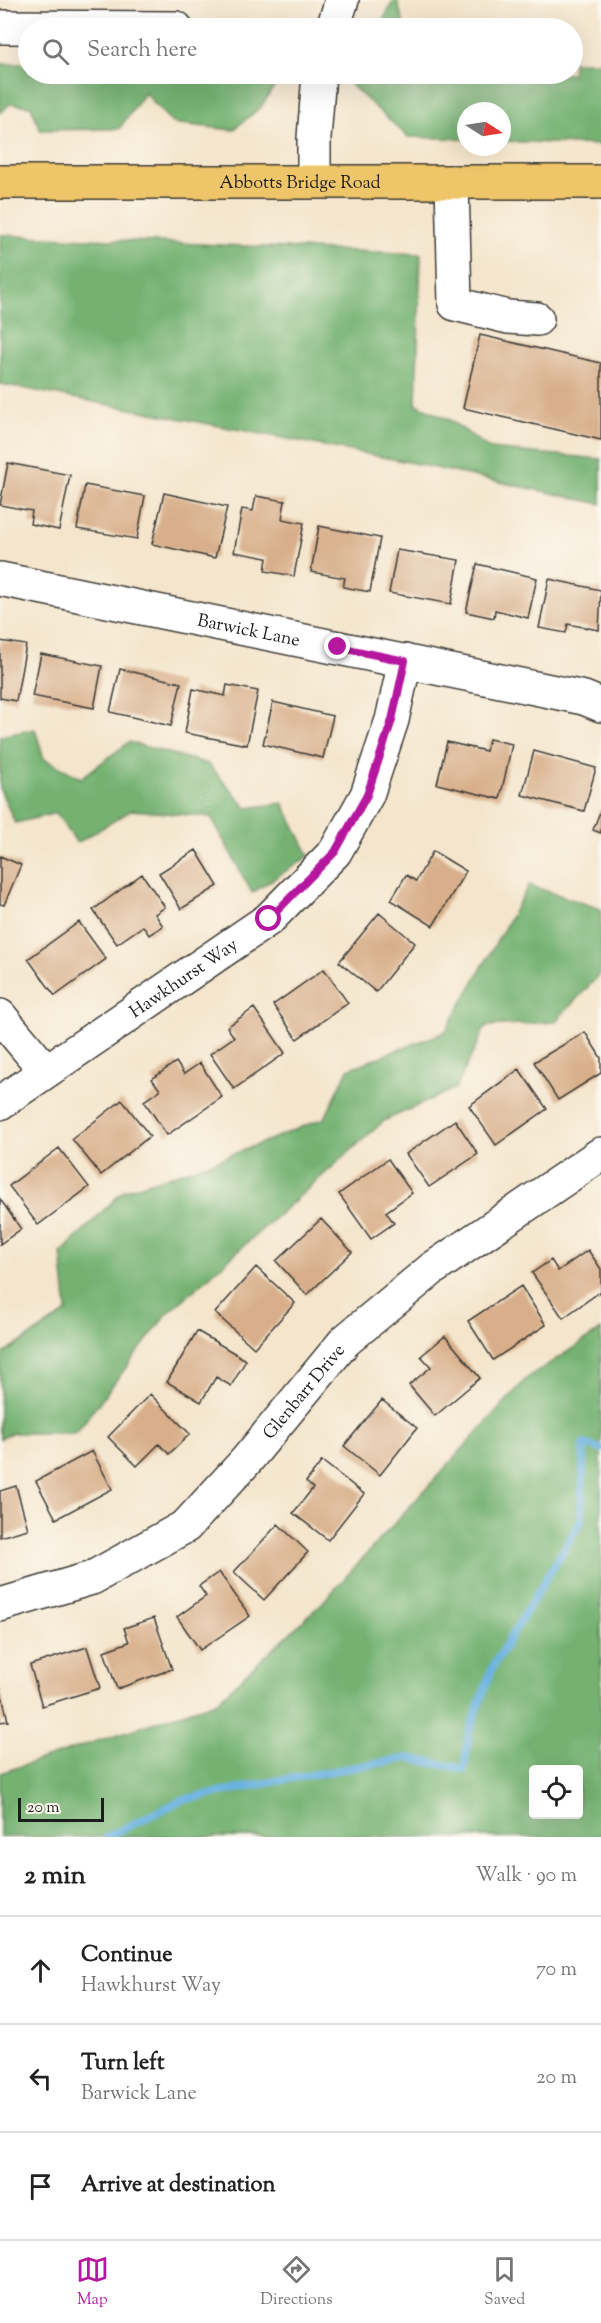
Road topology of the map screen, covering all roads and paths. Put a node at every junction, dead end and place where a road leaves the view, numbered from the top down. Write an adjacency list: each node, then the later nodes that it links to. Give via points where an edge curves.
1 (342, 0): 2 (street)
2 (336, 18)
3 (0, 27): 4 (street)
4 (18, 27)
5 (318, 84): 6 (street)
6 (314, 181): 7 (main road, Abbotts Bridge Road); 9 (main road, Abbotts Bridge Road)
7 (452, 182): 8 (main road, Abbotts Bridge Road); 10 (street, via 455,304 508,317)
8 (601, 182)
9 (0, 183)
10 (537, 319)
11 (0, 579): 12 (street, Barwick Lane)
12 (405, 661): 13 (street, Barwick Lane, via 584,698); 15 (street, Hawkhurst Way, via 392,720 367,795 335,852 269,919)
13 (601, 705)
14 (0, 1016): 15 (street)
15 (46, 1071): 16 (street, Hawkhurst Way)
16 (0, 1103)
17 (601, 1154): 18 (street, Glenbarr Drive, via 432,1269 345,1341 246,1461 186,1526 92,1578)
18 (0, 1605)

